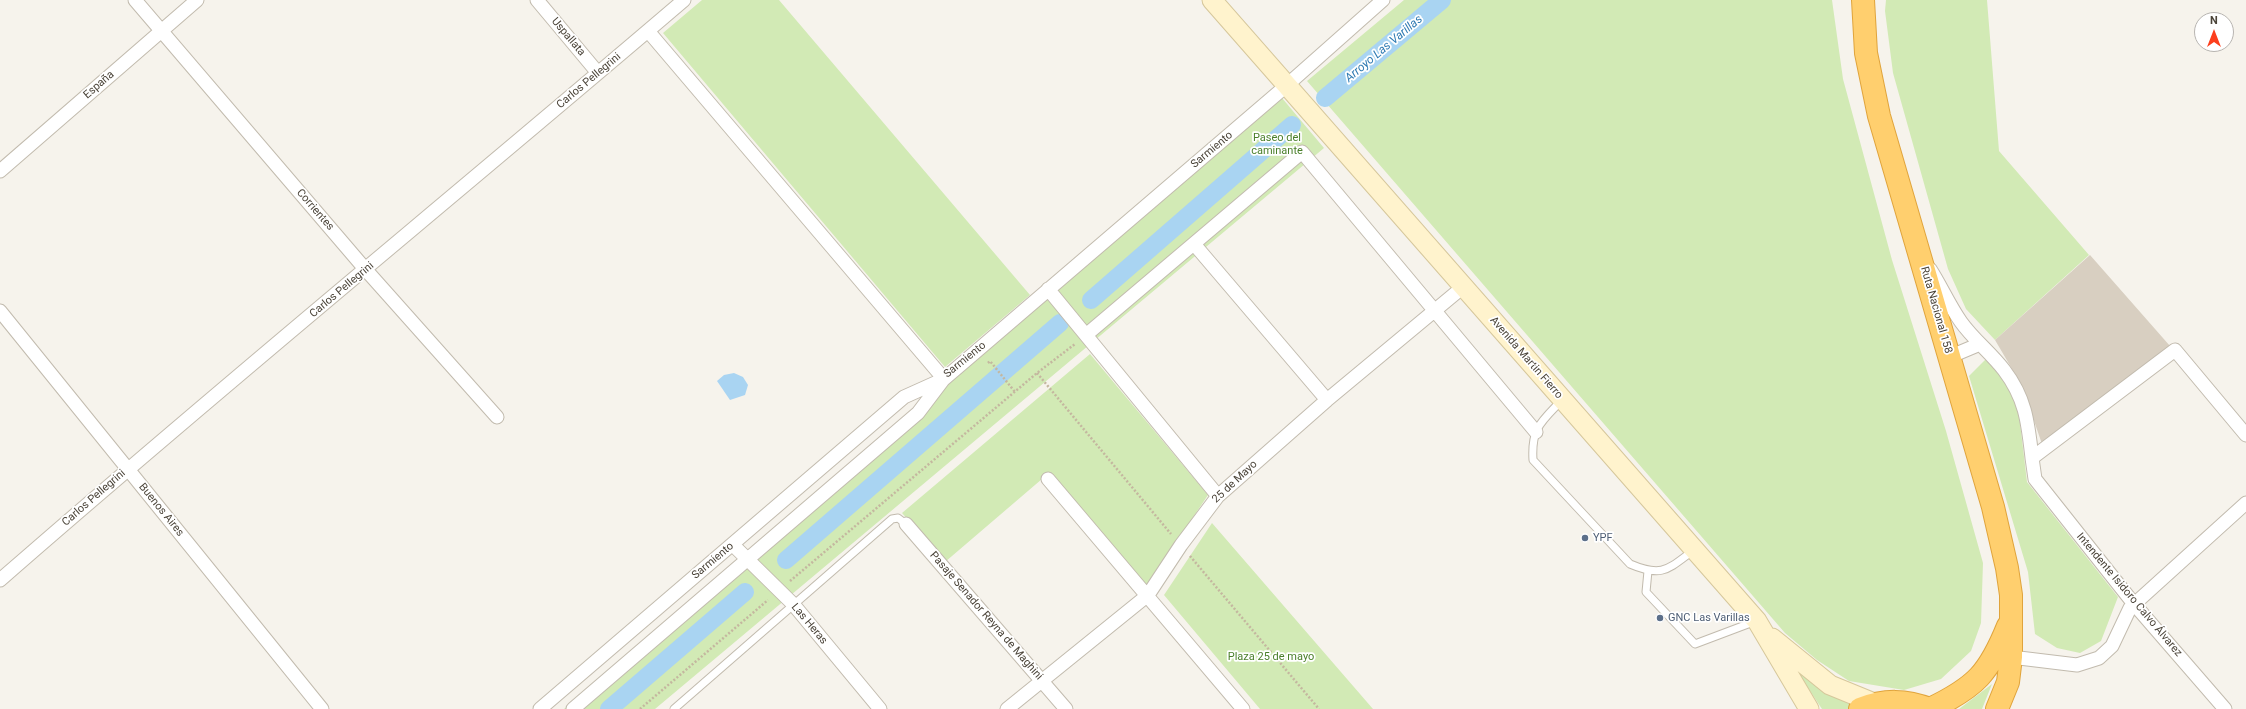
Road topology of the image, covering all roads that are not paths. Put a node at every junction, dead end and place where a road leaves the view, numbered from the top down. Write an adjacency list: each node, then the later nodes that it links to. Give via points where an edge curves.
1 (135, 0): 8 (street, Corrientes)
2 (198, 0): 8 (street, España)
3 (537, 0): 10 (street, Uspallata)
4 (684, 0): 9 (street, Carlos Pellegrini)
5 (1212, 0): 11 (main road, Avenida Martin Fierro)
6 (1383, 0): 11 (street, Sarmiento)
7 (1864, 0): 14 (highway, Ruta Nacional 158, via 1866,53 1879,116)
8 (162, 31): 12 (street, España); 15 (street, Corrientes)
9 (648, 31): 10 (street, Carlos Pellegrini); 23 (street)
10 (598, 73): 15 (street, Carlos Pellegrini)
11 (1286, 86): 16 (main road, Avenida Martin Fierro); 17 (street, Sarmiento)
12 (0, 171)
13 (1194, 244): 18 (street, via 1302,152); 20 (street); 24 (street)
14 (1920, 251): 21 (street, via 1949,305); 22 (highway, Ruta Nacional 158)
15 (366, 270): 26 (street, Corrientes); 30 (street, Carlos Pellegrini)
16 (1463, 287): 18 (street, 25 de Mayo); 25 (main road, Avenida Martin Fierro)
17 (1048, 289): 20 (street); 23 (street, Sarmiento)
18 (1435, 310): 24 (street, 25 de Mayo); 27 (street)
19 (0, 311): 30 (street, Buenos Aires)
20 (1086, 335): 32 (street)
21 (1980, 344): 22 (street); 29 (street, via 2003,369 2016,389 2027,417)
22 (1949, 357): 43 (highway, Ruta Nacional 158, via 1993,507 2007,568)
23 (944, 379): 35 (street, Sarmiento, via 904,397); 37 (street, via 918,413)
24 (1327, 400): 32 (street, 25 de Mayo)
25 (1562, 400): 27 (lane, via 1538,426); 36 (main road, Avenida Martin Fierro)
26 (497, 417)
27 (1536, 432): 38 (lane, via 1532,442 1533,460 1630,564)
28 (2246, 435): 29 (street, via 2175,350)
29 (2032, 458): 42 (street, Intendente Isidoro Calvo Álvarez, via 2035,479)
30 (128, 468): 39 (street, Carlos Pellegrini); 48 (street, Buenos Aires)
31 (1048, 479): 40 (street)
32 (1218, 496): 40 (street, 25 de Mayo, via 1180,545)
33 (2246, 503): 42 (street)
34 (906, 524): 41 (lane, via 898,518 892,519); 46 (street, Pasaje Senador Reyna de Maghini)
35 (732, 545): 37 (street, Las Heras); 49 (street, Sarmiento)
36 (1694, 550): 38 (lane, via 1667,570); 44 (main road, Avenida Martin Fierro)
37 (748, 560): 41 (street, Las Heras); 50 (street)
38 (1648, 571): 44 (lane, via 1646,592 1695,644)
39 (0, 580)
40 (1148, 595): 46 (street, 25 de Mayo); 55 (street)
41 (793, 604): 51 (lane); 52 (street, Las Heras)
42 (2134, 604): 45 (street, via 2112,646 2099,658 2077,665); 59 (street, Intendente Isidoro Calvo Álvarez)
43 (2011, 620): 45 (highway, Ruta Nacional 158); 57 (highway, Ruta Nacional 158, via 1986,671 1968,688)
44 (1760, 626): 47 (main road, Avenida Martin Fierro, via 1830,685); 56 (main road, Avenida Martin Fierro)
45 (2011, 657): 58 (highway, Ruta Nacional 158, via 2008,682)
46 (1042, 680): 53 (street, 25 de Mayo); 54 (street, Pasaje Senador Reyna de Maghini)
47 (1867, 706): 57 (highway, via 1899,701 1912,702)
48 (322, 709)
49 (540, 709)
50 (573, 709)
51 (674, 709)
52 (880, 709)
53 (1007, 709)
54 (1066, 709)
55 (1243, 709)
56 (1809, 709)
57 (1930, 709)
58 (1997, 709)
59 (2225, 709)

